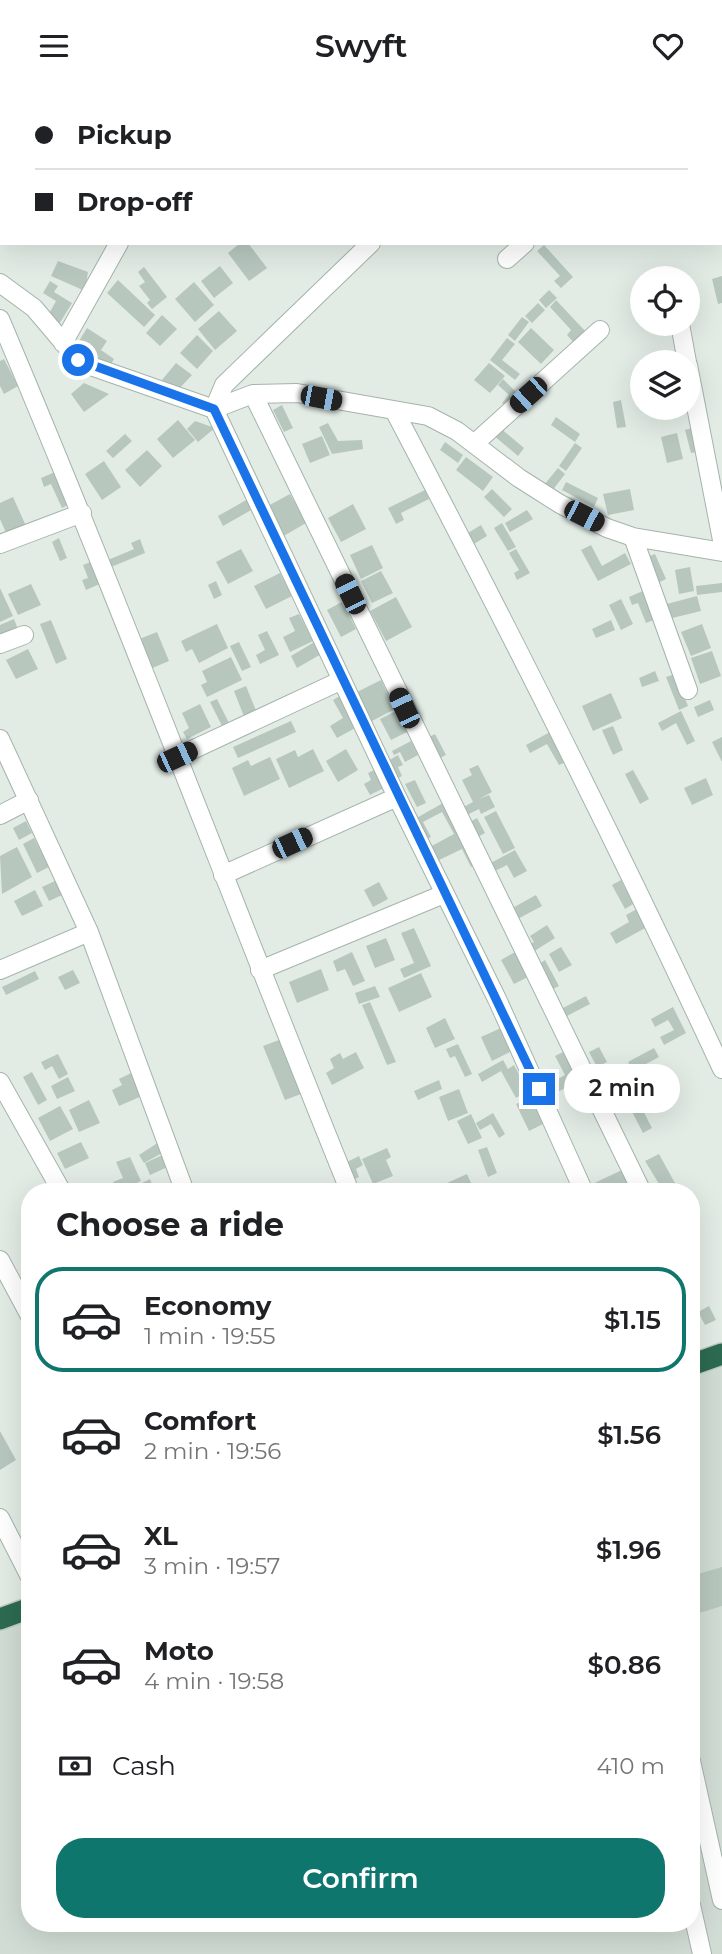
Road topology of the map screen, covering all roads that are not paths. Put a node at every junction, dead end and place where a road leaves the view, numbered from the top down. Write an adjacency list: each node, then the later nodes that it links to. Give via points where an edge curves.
1 (118, 245): 8 (street)
2 (369, 245): 10 (street, via 224,385)
3 (523, 245): 4 (street)
4 (508, 259)
5 (1, 287): 8 (street, via 34,308)
6 (0, 319): 14 (street)
7 (600, 330): 13 (street)
8 (63, 343): 10 (street, via 88,365)
9 (253, 394): 10 (street); 11 (street, via 297,393); 39 (street)
10 (214, 409): 21 (street)
11 (395, 412): 13 (street, via 428,416); 33 (street, via 502,615)
12 (698, 420): 16 (street)
13 (474, 444): 15 (street, via 560,504)
14 (82, 513): 17 (street); 24 (street)
15 (633, 537): 18 (street); 22 (street)
16 (722, 540)
17 (0, 544)
18 (722, 552)
19 (24, 635): 20 (street)
20 (0, 644)
21 (342, 680): 24 (street); 25 (street)
22 (688, 690)
23 (0, 739): 26 (street)
24 (177, 757): 28 (street)
25 (397, 797): 28 (street); 29 (street)
26 (29, 800): 27 (street); 30 (street)
27 (0, 815)
28 (223, 876): 32 (street)
29 (444, 894): 32 (street); 38 (street)
30 (89, 932): 31 (street); 36 (street)
31 (0, 970)
32 (260, 970): 37 (street)
33 (722, 1069)
34 (0, 1082): 35 (street)
35 (57, 1183)
36 (182, 1183)
37 (346, 1183)
38 (580, 1183)
39 (638, 1183)
40 (0, 1260): 41 (street)
41 (21, 1299)
42 (722, 1354): 43 (highway)
43 (700, 1362)
44 (0, 1518): 45 (street)
45 (21, 1559)
46 (21, 1611): 47 (highway)
47 (0, 1619)
48 (700, 1797): 49 (street)
49 (719, 1874): 50 (street)
50 (722, 1900)
51 (697, 1932): 52 (street)
52 (702, 1954)

